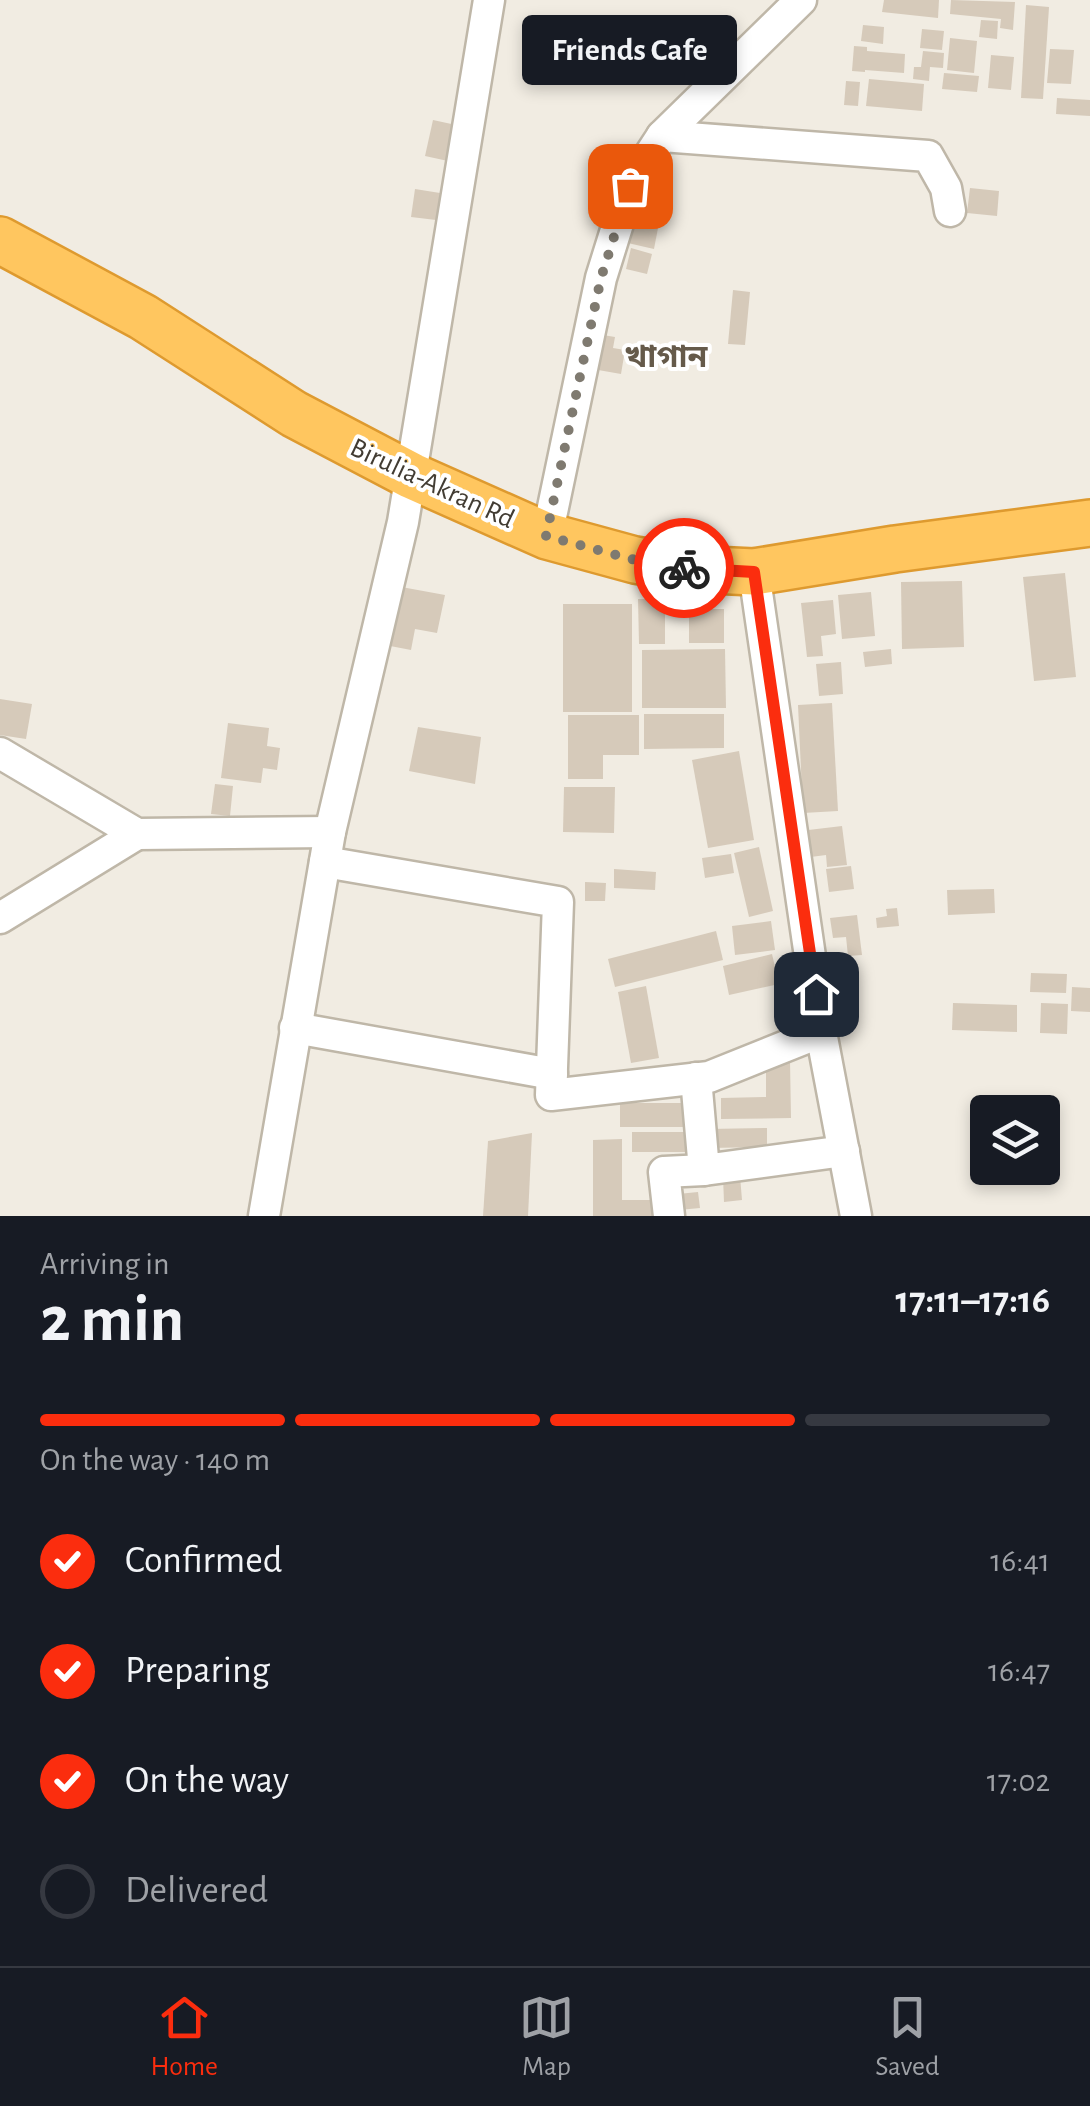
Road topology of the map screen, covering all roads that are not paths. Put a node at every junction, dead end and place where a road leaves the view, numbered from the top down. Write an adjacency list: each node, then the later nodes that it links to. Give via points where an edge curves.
1 (489, 0): 6 (street)
2 (801, 0): 3 (street)
3 (662, 136): 4 (street, via 928,156); 8 (street, via 630,186 601,278)
4 (950, 211)
5 (0, 240): 6 (highway, Birulia-Akran Rd)
6 (412, 476): 8 (highway, Birulia-Akran Rd); 12 (street)
7 (1090, 524): 9 (highway, Birulia-Akran Rd)
8 (546, 536): 9 (highway, Birulia-Akran Rd, via 635,560)
9 (754, 572): 15 (street)
10 (0, 754): 11 (street)
11 (137, 834): 12 (street); 13 (street)
12 (328, 847): 14 (street); 16 (street, via 558,902)
13 (0, 918)
14 (295, 1028): 16 (street); 20 (street)
15 (822, 1032): 17 (street); 18 (street)
16 (552, 1074): 17 (street, via 551,1095)
17 (696, 1078): 19 (street)
18 (844, 1150): 19 (street); 22 (street)
19 (704, 1170): 21 (street, via 664,1172)
20 (264, 1216)
21 (669, 1216)
22 (856, 1216)

